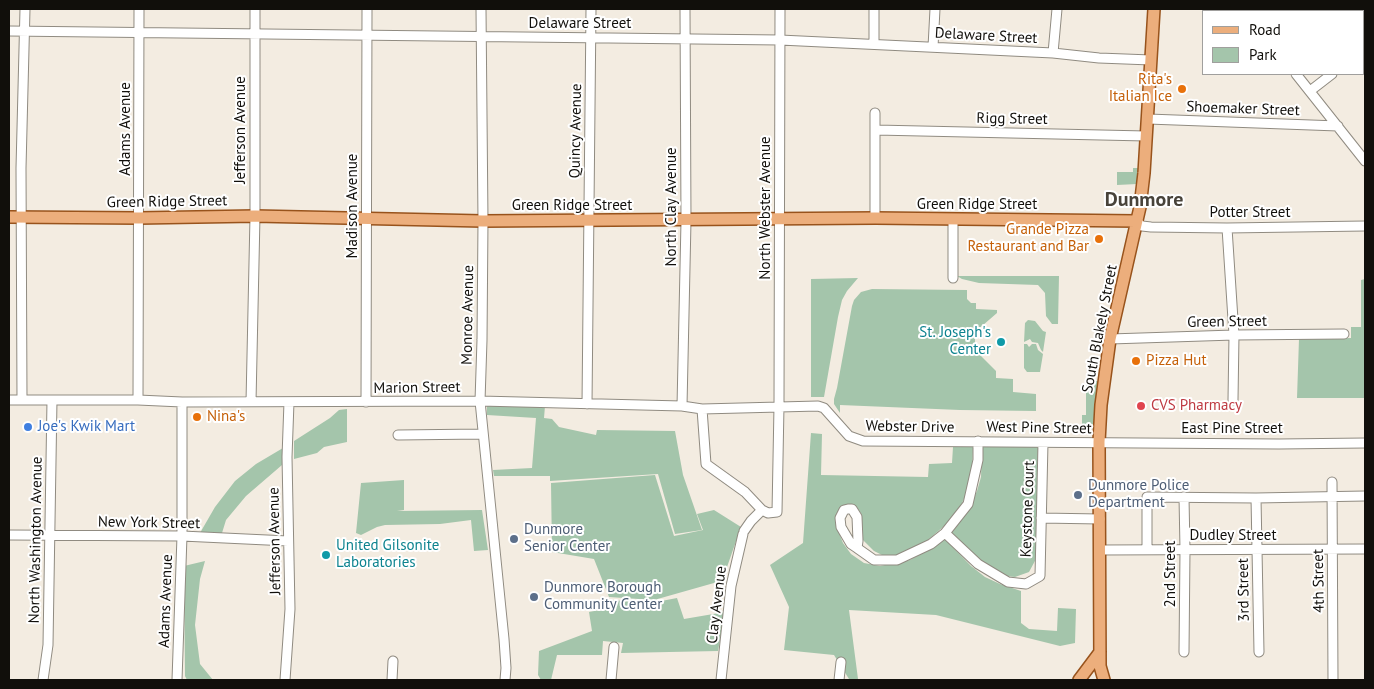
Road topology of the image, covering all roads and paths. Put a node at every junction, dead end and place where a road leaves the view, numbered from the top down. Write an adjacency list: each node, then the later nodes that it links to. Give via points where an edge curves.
1 (25, 9): 13 (street)
2 (140, 9): 16 (street, Adams Avenue)
3 (255, 9): 15 (street, Jefferson Avenue)
4 (367, 9): 17 (street, Madison Avenue)
5 (481, 9): 18 (street, Monroe Avenue)
6 (592, 9): 19 (street, Quincy Avenue)
7 (685, 9): 20 (street, North Clay Avenue)
8 (780, 9): 21 (street, North Webster Avenue)
9 (874, 9): 22 (street)
10 (935, 9): 23 (street)
11 (1057, 9): 24 (street)
12 (1154, 9): 25 (main road, South Blakely Street)
13 (25, 31): 14 (street, Delaware Street); 16 (street, Delaware Street); 37 (street)
14 (9, 32)
15 (255, 33): 16 (street, Delaware Street); 17 (street, Delaware Street); 35 (street, Jefferson Avenue)
16 (140, 34): 38 (street, Adams Avenue)
17 (367, 35): 18 (street, Delaware Street); 41 (street, Madison Avenue)
18 (481, 37): 19 (street, Delaware Street); 44 (street, Monroe Avenue)
19 (591, 38): 20 (street, Delaware Street); 42 (street, Quincy Avenue)
20 (685, 39): 21 (street, Delaware Street); 45 (street, North Clay Avenue)
21 (780, 40): 22 (street, Delaware Street); 39 (street, North Webster Avenue)
22 (874, 43): 23 (street, Delaware Street)
23 (933, 46): 24 (street, Delaware Street)
24 (1053, 53): 25 (street, Delaware Street)
25 (1151, 60): 30 (main road, South Blakely Street)
26 (1297, 75): 28 (street)
27 (1331, 75): 28 (street)
28 (1310, 91): 31 (street)
29 (875, 113): 32 (street)
30 (1148, 119): 31 (street, Shoemaker Street); 33 (main road, South Blakely Street)
31 (1338, 126): 34 (street)
32 (876, 130): 33 (street, Rigg Street); 40 (street)
33 (1146, 136): 46 (main road, South Blakely Street)
34 (1365, 161)
35 (255, 216): 38 (main road, Green Ridge Street); 41 (main road, Green Ridge Street); 60 (street, Jefferson Avenue)
36 (9, 217): 37 (main road, Green Ridge Street)
37 (22, 218): 38 (main road, Green Ridge Street); 54 (street)
38 (139, 218): 56 (street, Adams Avenue)
39 (780, 218): 40 (main road, Green Ridge Street); 45 (main road, Green Ridge Street); 65 (street, North Webster Avenue)
40 (875, 218): 43 (main road, Green Ridge Street)
41 (367, 219): 44 (main road, Green Ridge Street); 62 (street, Madison Avenue)
42 (588, 220): 44 (main road, Green Ridge Street); 45 (main road, Green Ridge Street); 63 (street, Quincy Avenue)
43 (953, 220): 46 (main road, Green Ridge Street); 49 (street)
44 (483, 221): 58 (street, Monroe Avenue)
45 (686, 221): 64 (street, North Clay Avenue)
46 (1136, 221): 48 (street, Potter Street, via 1142,226); 52 (main road, South Blakely Street)
47 (1365, 226): 48 (street, Potter Street)
48 (1227, 228): 51 (street)
49 (953, 278)
50 (1344, 334): 51 (street, Green Street)
51 (1234, 335): 52 (street, Green Street); 57 (street)
52 (1110, 339): 71 (main road, South Blakely Street)
53 (9, 400): 54 (street, Marion Street)
54 (22, 400): 55 (street, Marion Street)
55 (52, 400): 56 (street, Marion Street); 84 (street, North Washington Avenue)
56 (138, 400): 59 (street, Marion Street)
57 (1232, 400)
58 (480, 401): 62 (street, Marion Street); 63 (street, Marion Street); 68 (street, Monroe Avenue)
59 (182, 402): 60 (street, Marion Street); 85 (street, Adams Avenue)
60 (251, 402): 61 (street, Marion Street)
61 (289, 402): 62 (street, Marion Street); 86 (street, Jefferson Avenue)
62 (366, 402)
63 (587, 404): 64 (street, Marion Street)
64 (682, 406): 67 (street, Marion Street)
65 (779, 406): 66 (street, Marion Street); 67 (street, Marion Street); 79 (street, via 778,510 774,514)
66 (824, 408): 70 (street, Webster Drive, via 844,432 863,441)
67 (702, 409): 79 (street, via 706,464 745,492)
68 (482, 434): 69 (street); 104 (street, Monroe Avenue, via 504,639)
69 (398, 435)
70 (978, 441): 72 (street, West Pine Street); 82 (street, via 978,460 968,504)
71 (1099, 442): 72 (street, West Pine Street); 73 (street, East Pine Street); 81 (main road, South Blakely Street)
72 (1043, 443): 80 (street, Keystone Court)
73 (1365, 443)
74 (1332, 482): 77 (street, 4th Street)
75 (1365, 496): 77 (street)
76 (1184, 497): 78 (street); 90 (street, via 1147,497); 91 (street, 2nd Street)
77 (1332, 497): 78 (street); 92 (street, 4th Street)
78 (1256, 498): 93 (street, 3rd Street)
79 (762, 510): 106 (street, Clay Avenue, via 744,532 731,586)
80 (1041, 518): 81 (street); 82 (street, Keystone Court, via 1040,576 1026,584 1008,582 978,564)
81 (1100, 519): 89 (main road, South Blakely Street)
82 (945, 533): 87 (street, via 931,544 897,560 874,560)
83 (9, 535): 84 (street, New York Street)
84 (50, 535): 85 (street, New York Street); 100 (street, North Washington Avenue, via 48,645)
85 (182, 536): 86 (street, New York Street); 101 (street, Adams Avenue)
86 (288, 541): 102 (street, Jefferson Avenue, via 290,609)
87 (857, 548)
88 (1365, 549): 92 (street, Dudley Street)
89 (1100, 550): 90 (street, Dudley Street); 95 (main road, South Blakely Street)
90 (1147, 550): 91 (street, Dudley Street)
91 (1185, 550): 93 (street, Dudley Street); 96 (street, 2nd Street)
92 (1333, 550): 93 (street, Dudley Street); 110 (street, 4th Street)
93 (1257, 551): 97 (street, 3rd Street)
94 (614, 647): 105 (street)
95 (1100, 652): 108 (main road); 109 (main road, South Blakely Street)
96 (1184, 652)
97 (1260, 652)
98 (393, 661): 103 (street)
99 (841, 662): 107 (street)
100 (43, 680)
101 (177, 680)
102 (285, 680)
103 (392, 680)
104 (505, 680)
105 (610, 680)
106 (721, 680)
107 (839, 680)
108 (1079, 680)
109 (1104, 680)
110 (1333, 680)

